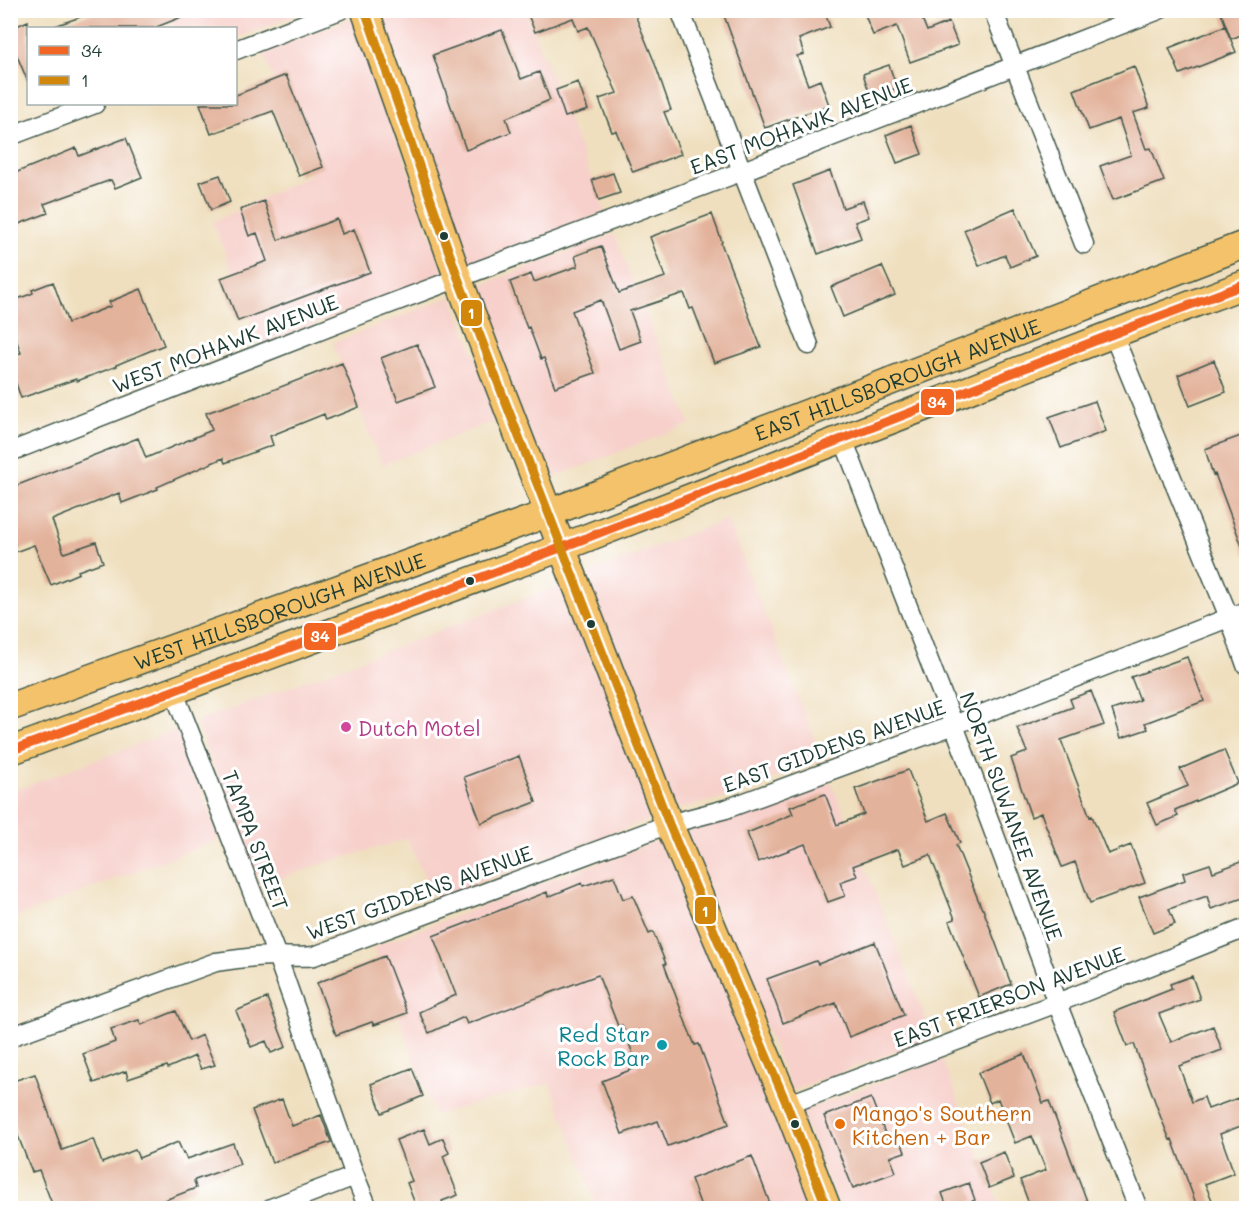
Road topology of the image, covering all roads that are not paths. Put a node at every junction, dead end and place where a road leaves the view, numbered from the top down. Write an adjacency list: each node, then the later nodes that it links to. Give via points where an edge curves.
1 (340, 10): 6 (street)
2 (365, 10): 13 (main road)
3 (680, 10): 10 (street)
4 (993, 10): 7 (street)
5 (1159, 10): 7 (street, EAST MOHAWK AVENUE)
6 (237, 50)
7 (1015, 67): 10 (street, EAST MOHAWK AVENUE); 11 (street)
8 (92, 105): 9 (street)
9 (10, 136)
10 (743, 171): 13 (street, EAST MOHAWK AVENUE); 16 (street)
11 (1084, 244)
12 (1246, 244): 19 (main road, EAST HILLSBOROUGH AVENUE)
13 (458, 278): 18 (street, WEST MOHAWK AVENUE); 19 (main road)
14 (1246, 284): 15 (main road, EAST HILLSBOROUGH AVENUE)
15 (1113, 334): 17 (main road, EAST HILLSBOROUGH AVENUE); 22 (street)
16 (808, 345)
17 (843, 439): 20 (main road, EAST HILLSBOROUGH AVENUE); 27 (street, NORTH SUWANEE AVENUE)
18 (10, 452)
19 (549, 513): 20 (main road); 25 (main road, WEST HILLSBOROUGH AVENUE)
20 (563, 547): 24 (main road, WEST HILLSBOROUGH AVENUE); 29 (main road)
21 (1246, 610): 22 (street, EAST GIDDENS AVENUE)
22 (1229, 617): 23 (street); 27 (street, EAST GIDDENS AVENUE)
23 (1246, 665)
24 (174, 692): 28 (main road, WEST HILLSBOROUGH AVENUE); 31 (street, TAMPA STREET)
25 (45, 695): 26 (main road, WEST HILLSBOROUGH AVENUE); 28 (main road, via 25,725)
26 (10, 707)
27 (954, 724): 29 (street, EAST GIDDENS AVENUE, via 726,809); 32 (street, NORTH SUWANEE AVENUE)
28 (18, 749)
29 (669, 824): 31 (street, WEST GIDDENS AVENUE, via 314,956); 34 (main road)
30 (1246, 928): 32 (street, EAST FRIERSON AVENUE)
31 (277, 956): 33 (street, WEST GIDDENS AVENUE, via 216,962); 35 (street, TAMPA STREET)
32 (1057, 1002): 34 (street, EAST FRIERSON AVENUE); 39 (street, NORTH SUWANEE AVENUE)
33 (10, 1037)
34 (787, 1105): 38 (main road)
35 (355, 1176): 36 (street); 37 (street, TAMPA STREET)
36 (271, 1209)
37 (369, 1209)
38 (827, 1209)
39 (1138, 1209)

